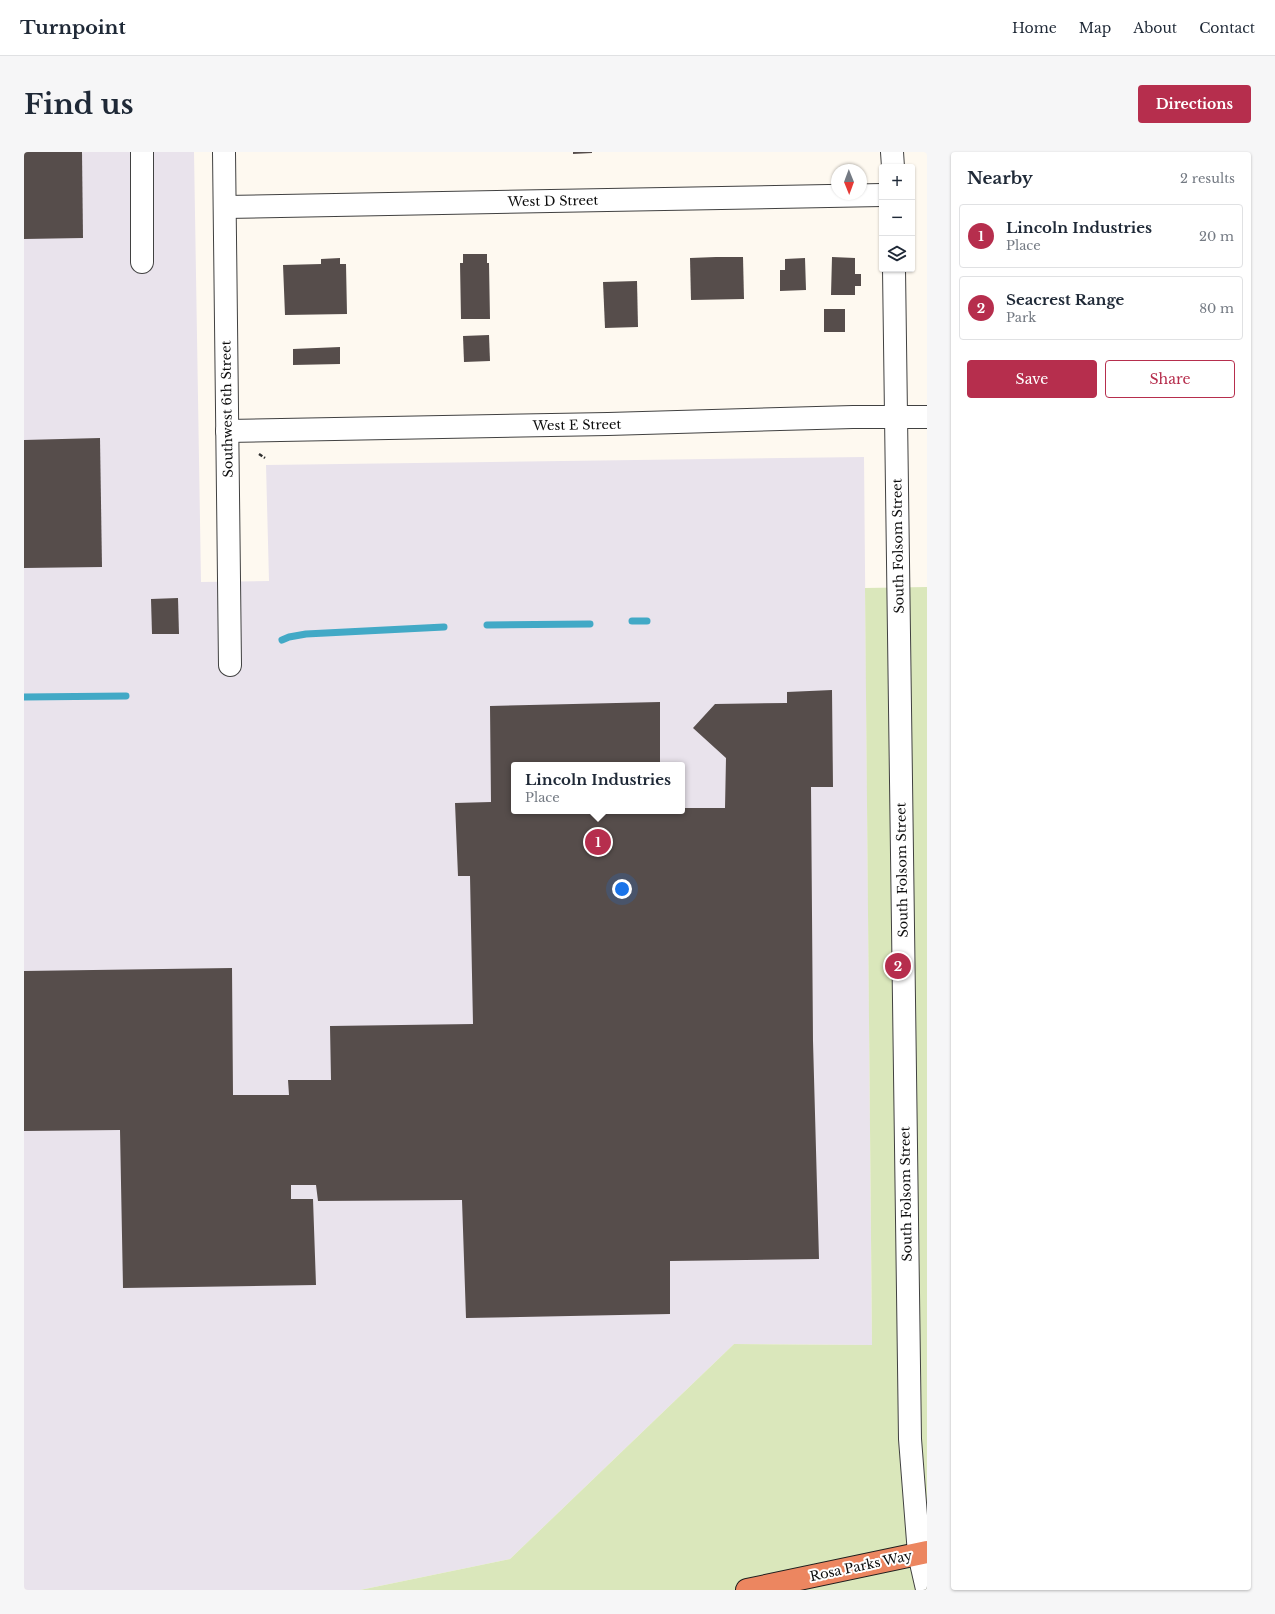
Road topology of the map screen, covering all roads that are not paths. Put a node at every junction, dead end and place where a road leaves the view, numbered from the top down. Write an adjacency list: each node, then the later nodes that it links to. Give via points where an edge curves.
1 (142, 152): 7 (street)
2 (224, 152): 6 (street, Southwest 6th Street)
3 (892, 152): 4 (street)
4 (893, 164)
5 (879, 195): 6 (street, West D Street)
6 (224, 208): 11 (street, Southwest 6th Street)
7 (142, 262)
8 (894, 272): 10 (street, South Folsom Street)
9 (927, 417): 10 (street, West E Street)
10 (895, 418): 11 (street, West E Street); 13 (street, South Folsom Street, via 910,1432)
11 (227, 431): 12 (street, Southwest 6th Street)
12 (230, 665)
13 (923, 1553): 14 (street, South Folsom Street); 15 (highway, Rosa Parks Way)
14 (927, 1589)
15 (747, 1590)

